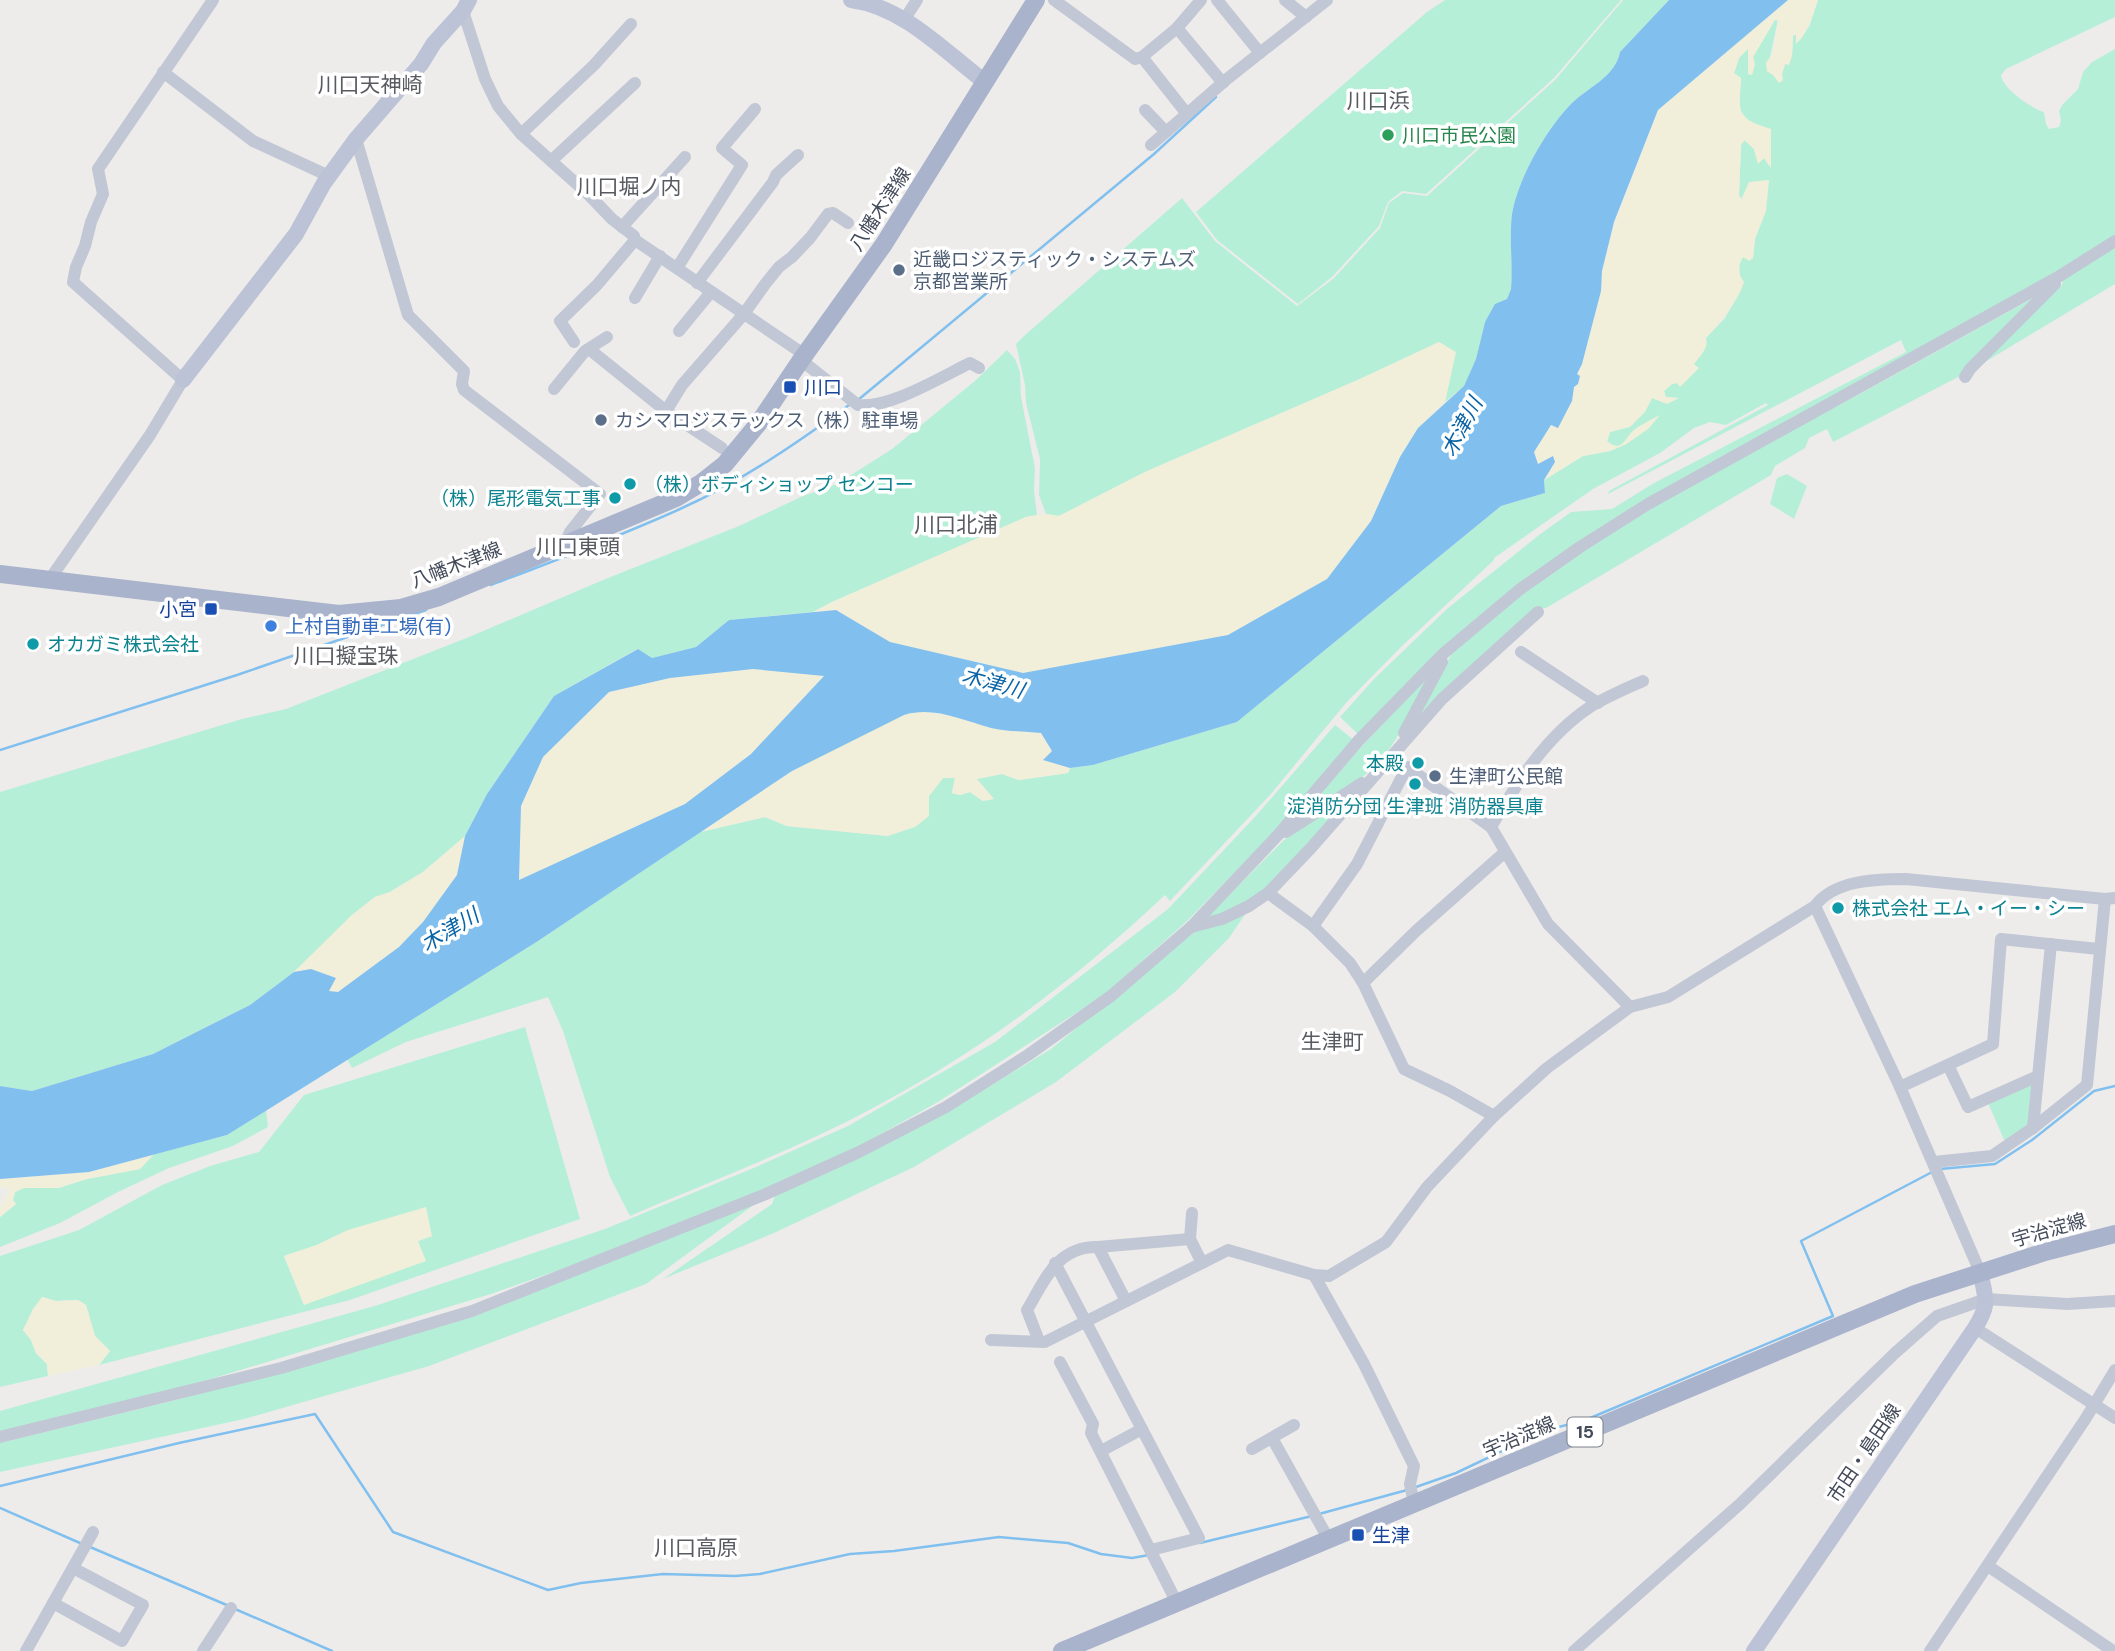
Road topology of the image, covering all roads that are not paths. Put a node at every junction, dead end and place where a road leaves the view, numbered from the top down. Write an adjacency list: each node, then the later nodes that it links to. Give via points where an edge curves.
1 (213, 0): 17 (street)
2 (851, 0): 12 (street)
3 (917, 0): 12 (street)
4 (1036, 0): 18 (main road, 八幡木津線)
5 (1054, 0): 16 (street, via 1135,59)
6 (1201, 0): 14 (street)
7 (1217, 0): 15 (street)
8 (1285, 0): 11 (street)
9 (1327, 0): 11 (street)
10 (466, 6): 25 (street, via 485,79 498,106); 26 (street)
11 (1306, 17): 15 (street)
12 (904, 20): 18 (street)
13 (631, 24): 25 (street)
14 (1177, 27): 16 (street); 20 (street)
15 (1261, 53): 20 (street)
16 (1142, 57): 23 (street)
17 (163, 72): 31 (street, via 253,141); 51 (street, via 98,169 103,194 74,282)
18 (985, 82): 48 (main road, 八幡木津線, via 884,244)
19 (635, 83): 30 (street)
20 (1223, 83): 23 (street)
21 (755, 109): 37 (street, via 722,148 742,165)
22 (1145, 110): 24 (street)
23 (1188, 114): 24 (street)
24 (1166, 132): 27 (street)
25 (521, 134): 30 (street)
26 (356, 139): 31 (street); 55 (street, via 408,315 464,371 464,390 600,494)
27 (1151, 145)
28 (798, 155): 39 (street, via 776,175)
29 (685, 158): 33 (street)
30 (551, 161): 33 (street)
31 (329, 176): 51 (street, via 296,234)
32 (848, 223): 42 (street, via 833,212 828,214)
33 (622, 227): 34 (street)
34 (635, 240): 36 (street); 46 (street, via 560,321)
35 (2115, 241): 38 (street)
36 (660, 256): 37 (street); 41 (street)
37 (677, 268): 39 (street)
38 (2058, 277): 50 (street); 60 (street, via 1648,504 1518,590)
39 (697, 283): 40 (street)
40 (710, 292): 42 (street); 44 (street)
41 (635, 298)
42 (743, 315): 48 (street); 53 (street, via 682,385)
43 (553, 327): 46 (street)
44 (679, 331)
45 (607, 337): 47 (street)
46 (574, 342): 47 (street)
47 (587, 350): 52 (street); 53 (street)
48 (803, 358): 49 (street, via 858,405 866,406 914,391 970,363); 55 (main road, 八幡木津線, via 739,449 701,483)
49 (979, 368)
50 (1965, 377)
51 (183, 380): 57 (street)
52 (554, 389)
53 (666, 411): 54 (street)
54 (722, 449)
55 (564, 545): 57 (main road, 八幡木津線, via 439,597 401,608 339,614)
56 (0, 574): 57 (main road, 八幡木津線)
57 (50, 579)
58 (1538, 612): 63 (street, via 1442,699)
59 (1521, 652): 62 (street)
60 (1444, 653): 63 (street, via 1446,657); 66 (street, via 1359,740)
61 (1643, 681): 62 (street)
62 (1598, 703): 65 (street, via 1548,745)
63 (1385, 764): 64 (street, via 1397,772); 66 (street, via 1359,786); 68 (street)
64 (1407, 766): 65 (street); 71 (street, via 1357,863)
65 (1491, 827): 67 (street)
66 (1279, 834): 72 (street)
67 (1506, 852): 75 (street); 76 (street, via 1548,923)
68 (1268, 893): 71 (street); 72 (street, via 1222,919)
69 (2110, 899): 70 (street, via 1890,879 1847,886); 74 (street)
70 (1815, 906): 76 (street, via 1668,997); 79 (street)
71 (1313, 926): 75 (street)
72 (1191, 928): 104 (street, via 1111,996 946,1107 766,1194 472,1311 281,1368)
73 (2050, 944): 74 (street); 77 (street, via 2001,939 1993,1044); 78 (street)
74 (2099, 949): 81 (street, via 2087,1085)
75 (1363, 983): 80 (street, via 1404,1069)
76 (1630, 1007): 80 (street, via 1547,1068)
77 (1948, 1065): 78 (street, via 1968,1107); 79 (street)
78 (2038, 1076): 81 (street)
79 (1900, 1087): 82 (street)
80 (1494, 1116): 90 (street, via 1427,1187 1386,1242 1329,1276)
81 (2033, 1128): 82 (street, via 1992,1156)
82 (1934, 1162): 89 (street)
83 (1192, 1213): 85 (street)
84 (2115, 1234): 89 (main road, 宇治淀線 / 15)
85 (1190, 1240): 86 (street); 88 (street)
86 (1098, 1247): 87 (street, via 1084,1247); 92 (street)
87 (1055, 1263): 94 (street); 97 (street, via 1027,1310)
88 (1202, 1264): 90 (street, via 1228,1250); 92 (street)
89 (1980, 1272): 91 (street); 108 (main road, 宇治淀線 / 15, via 1914,1294)
90 (1314, 1275): 108 (street, via 1414,1466 1410,1484)
91 (1986, 1299): 93 (street, via 2067,1304); 95 (street, 市田・島田線); 121 (street, via 1937,1316 1740,1504)
92 (1126, 1301): 94 (street)
93 (2115, 1301)
94 (1086, 1322): 97 (street); 103 (street)
95 (1975, 1328): 100 (street); 117 (street, 市田・島田線)
96 (991, 1340): 97 (street)
97 (1039, 1341)
98 (1060, 1362): 107 (street, via 1093,1424 1091,1433)
99 (2115, 1370): 100 (street)
100 (2094, 1403): 101 (street); 112 (street)
101 (2115, 1418)
102 (1294, 1425): 105 (street)
103 (1142, 1429): 107 (street); 111 (street, via 1199,1538)
104 (0, 1437)
105 (1272, 1438): 106 (street); 110 (street)
106 (1252, 1449)
107 (1101, 1451): 111 (street)
108 (1414, 1504): 110 (main road, 宇治淀線 / 15)
109 (93, 1532): 113 (street)
110 (1329, 1540): 115 (main road, 宇治淀線 / 15)
111 (1151, 1550): 115 (street)
112 (1989, 1566): 122 (street); 123 (street)
113 (73, 1568): 114 (street); 114 (street, via 143,1605 122,1642)
114 (53, 1603): 118 (street)
115 (1177, 1603): 120 (main road, 宇治淀線 / 15)
116 (232, 1608): 119 (street)
117 (1757, 1650)
118 (26, 1651)
119 (203, 1651)
120 (1062, 1651)
121 (1574, 1651)
122 (1930, 1651)
123 (2113, 1651)

